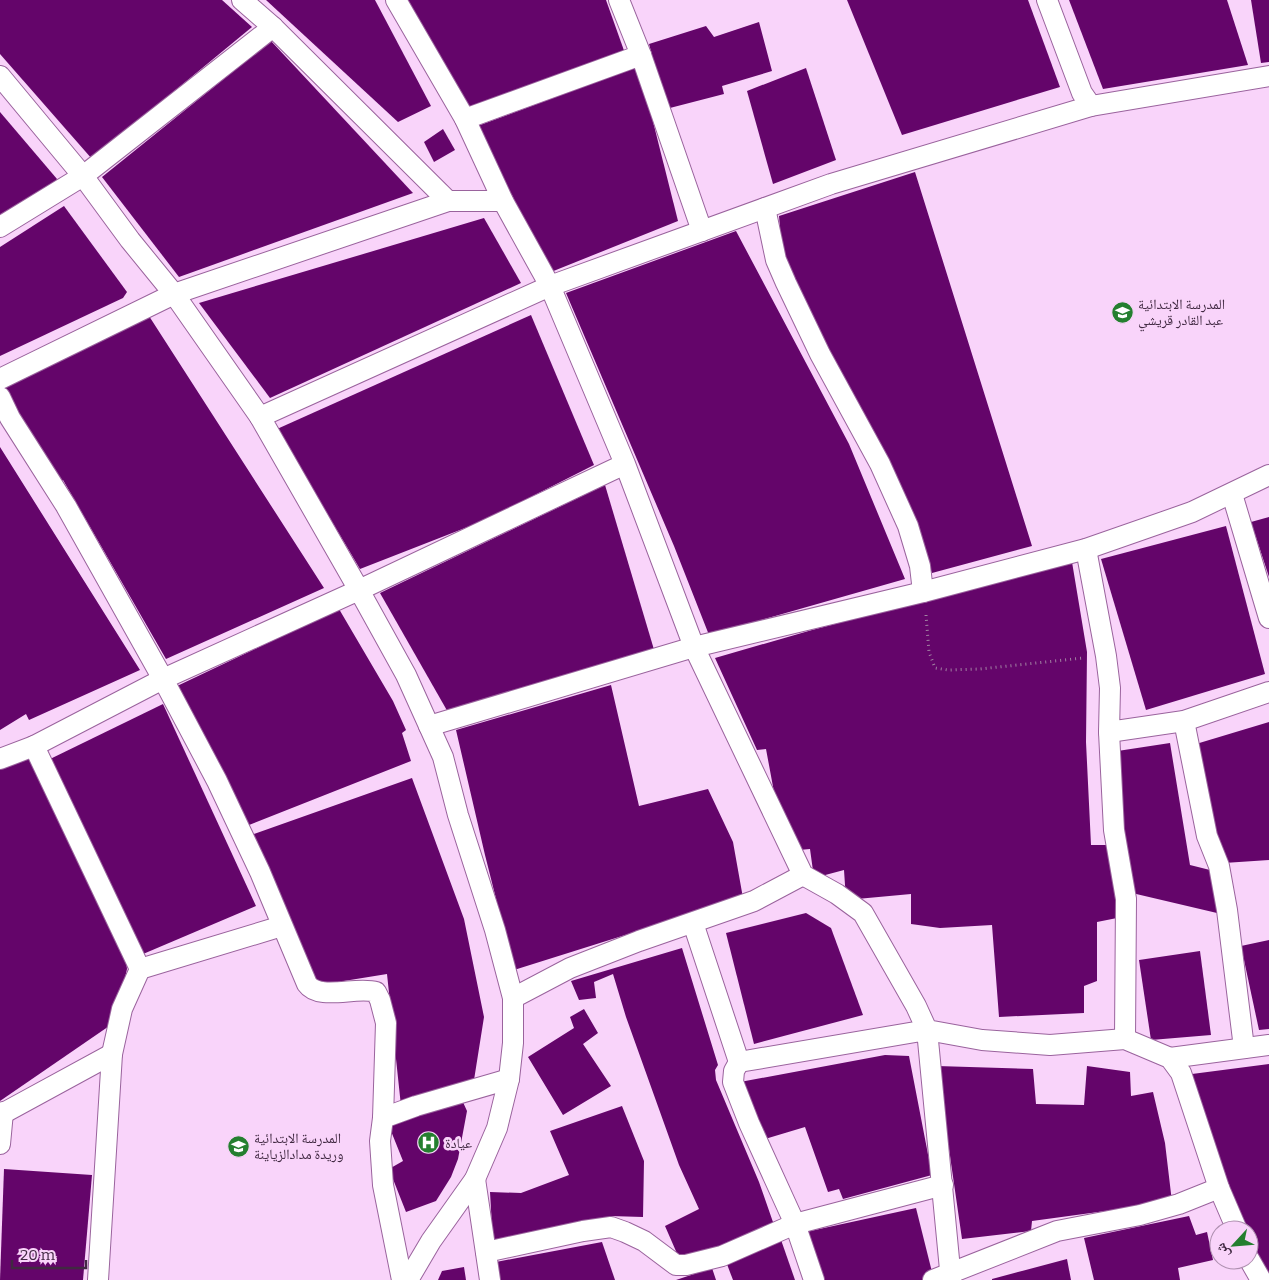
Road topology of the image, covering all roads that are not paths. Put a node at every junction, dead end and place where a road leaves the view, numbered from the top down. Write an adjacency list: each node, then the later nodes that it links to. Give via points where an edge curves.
1 (242, 0): 5 (street)
2 (396, 0): 10 (street)
3 (619, 0): 6 (street)
4 (1048, 0): 9 (street, via 1082,94)
5 (272, 27): 11 (street); 12 (street)
6 (641, 55): 10 (street); 16 (street)
7 (0, 76): 11 (street)
8 (1269, 76): 9 (street)
9 (1091, 106): 14 (street, via 831,184)
10 (465, 119): 13 (street)
11 (83, 176): 15 (street); 18 (street)
12 (448, 201): 13 (street); 18 (street)
13 (503, 201): 17 (street)
14 (765, 208): 16 (street); 28 (street, via 776,260 786,283 820,354 880,464 908,526 920,566)
15 (0, 227)
16 (702, 231): 17 (street)
17 (550, 286): 21 (street); 23 (street)
18 (174, 294): 19 (street); 21 (street)
19 (0, 379)
20 (0, 397): 22 (street)
21 (260, 417): 27 (street)
22 (5, 421): 31 (street, via 66,506)
23 (625, 464): 27 (street); 30 (street)
24 (1269, 475): 25 (street)
25 (1232, 494): 26 (street, via 1192,512); 29 (street)
26 (1086, 548): 28 (street); 35 (street, via 1106,656 1110,688)
27 (360, 590): 31 (street); 34 (street, via 406,675)
28 (923, 592): 30 (street)
29 (1269, 618)
30 (694, 647): 34 (street); 38 (street)
31 (163, 680): 36 (street); 40 (street, via 221,789)
32 (1269, 692): 33 (street)
33 (1184, 721): 35 (street); 46 (street, via 1207,836 1219,866)
34 (429, 726): 42 (street, via 443,757)
35 (1109, 732): 44 (street, via 1114,830 1126,899)
36 (34, 746): 37 (street); 41 (street)
37 (0, 759)
38 (803, 875): 39 (street, via 754,901); 43 (street, via 863,913)
39 (693, 923): 42 (street, via 570,968); 49 (street)
40 (282, 926): 41 (street); 52 (street, via 310,988 321,992 368,989 376,992 386,1023)
41 (140, 969): 47 (street, via 122,1009)
42 (513, 998): 50 (street)
43 (927, 1030): 44 (street, via 982,1040 1050,1045); 49 (street); 55 (street)
44 (1125, 1039): 48 (street)
45 (1269, 1045): 46 (street)
46 (1244, 1048): 48 (street)
47 (112, 1054): 51 (street); 61 (street)
48 (1170, 1058): 56 (street, via 1180,1073)
49 (739, 1062): 58 (street, via 733,1082)
50 (509, 1079): 52 (street); 54 (street, via 497,1128)
51 (2, 1114): 53 (street)
52 (383, 1118): 62 (street, via 380,1141 383,1185)
53 (0, 1144)
54 (475, 1179): 59 (street); 63 (street)
55 (943, 1185): 58 (street); 60 (street)
56 (1219, 1188): 57 (street); 60 (street, via 1140,1215 1057,1231)
57 (1233, 1220)
58 (795, 1224): 59 (street, via 722,1256 686,1265 676,1265 644,1241 611,1227); 65 (street)
59 (486, 1252): 64 (street)
60 (944, 1278)
61 (98, 1280)
62 (402, 1280)
63 (408, 1280)
64 (490, 1280)
65 (814, 1280)

